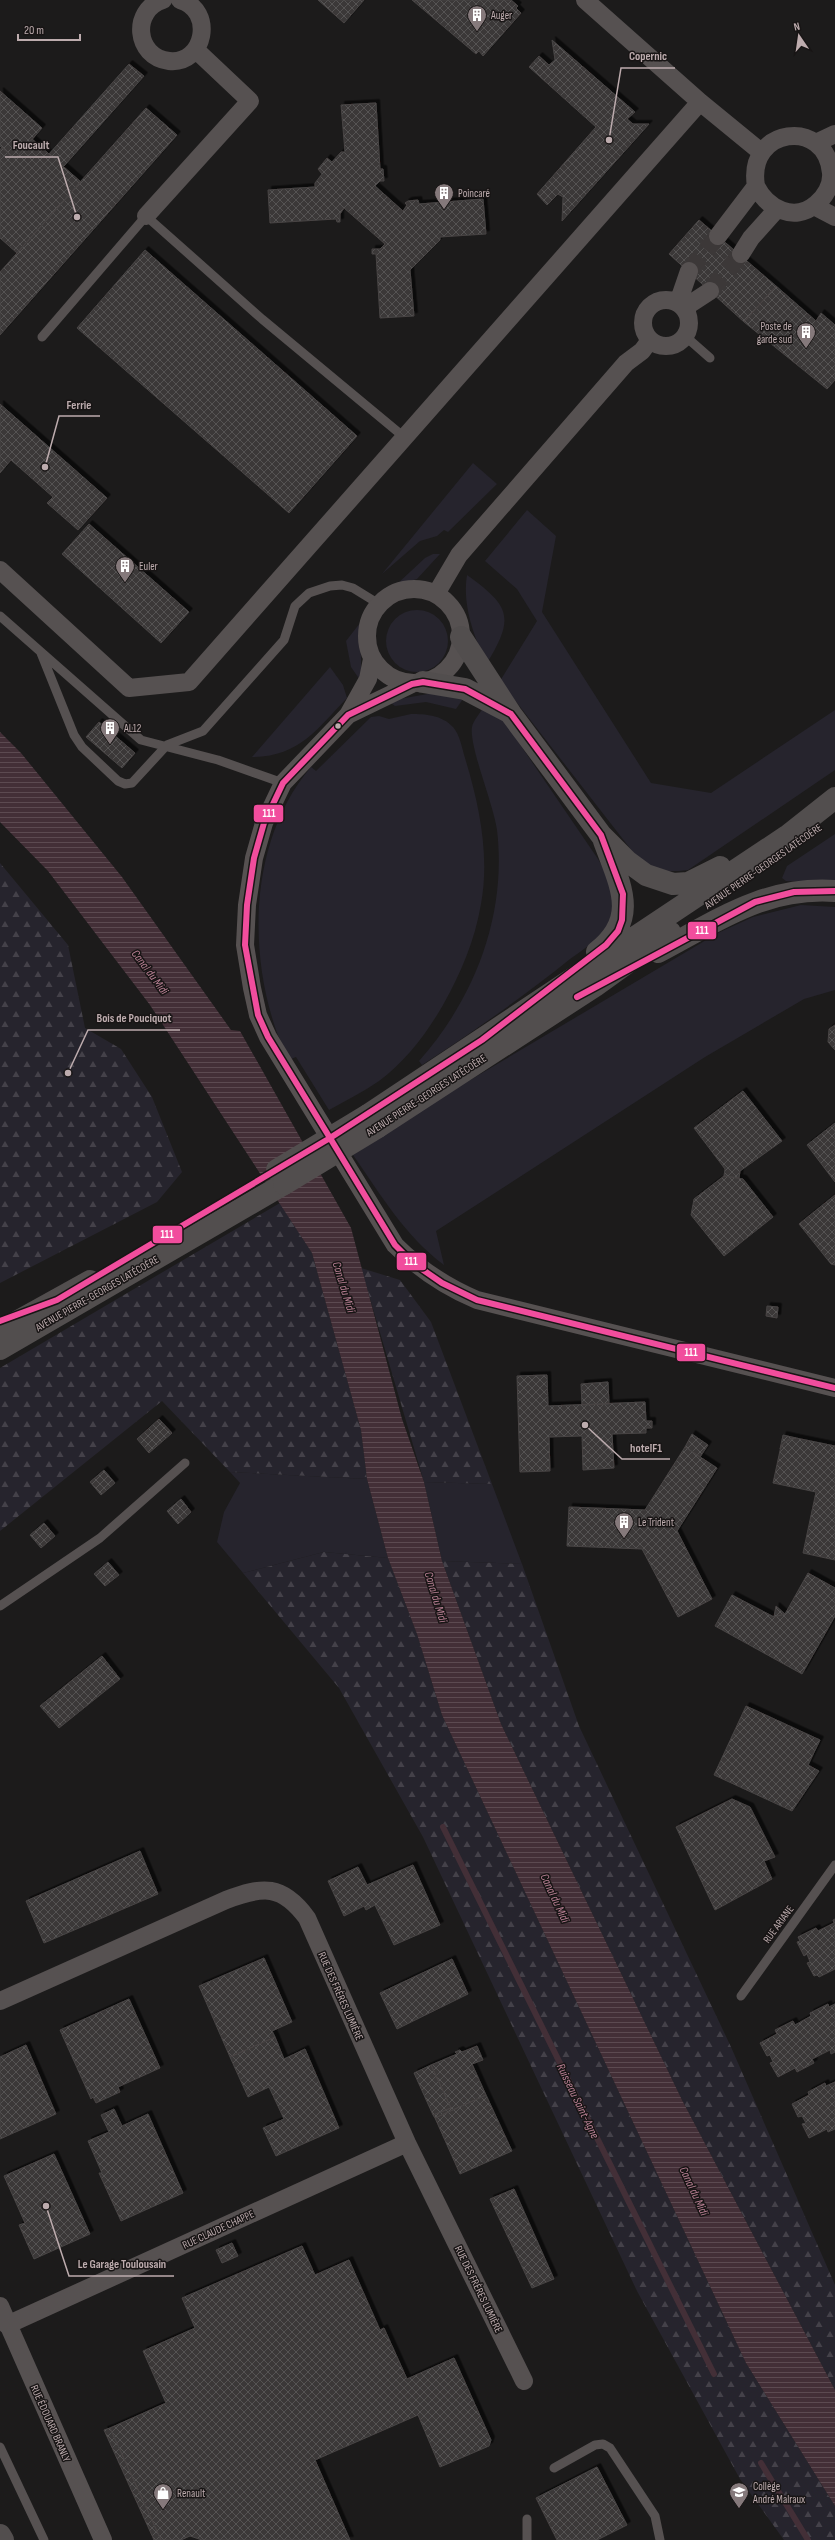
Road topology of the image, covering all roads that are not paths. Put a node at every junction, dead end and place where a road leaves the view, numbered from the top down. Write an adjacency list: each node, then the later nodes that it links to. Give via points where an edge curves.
1 (585, 0): 5 (street)
2 (150, 2): 4 (street, via 140,26 140,36 151,53 169,61 189,56)
3 (190, 2): 4 (street, via 199,14 203,32)
4 (196, 50): 13 (street, via 250,101)
5 (700, 102): 8 (street); 24 (street)
6 (835, 134): 7 (street)
7 (816, 143): 8 (street, via 805,137 781,137); 10 (street, via 825,153 830,165)
8 (761, 152): 9 (street, via 754,174)
9 (756, 186): 12 (street, via 768,204); 15 (street)
10 (831, 193): 11 (street)
11 (814, 206): 12 (street, via 796,212); 14 (street)
12 (778, 209): 16 (street, via 751,238)
13 (146, 216): 21 (lane); 24 (lane, via 262,319)
14 (835, 217)
15 (718, 236)
16 (741, 254)
17 (689, 271): 19 (street)
18 (710, 291): 19 (street)
19 (681, 306): 20 (street, via 689,322); 22 (street, via 664,300 650,306 646,311 643,327)
20 (685, 336): 22 (street, via 672,345 657,344); 23 (lane)
21 (42, 337)
22 (650, 340): 26 (street, via 642,351 626,363 459,555)
23 (710, 358)
24 (404, 437): 25 (street, via 189,682 129,688)
25 (0, 570)
26 (436, 594): 27 (street, via 421,589 406,590 391,594); 29 (street, via 455,612)
27 (379, 604): 31 (street, via 371,617 367,631 367,646); 35 (lane, via 353,588 342,585 309,592 295,606 284,640 203,731)
28 (0, 616): 30 (lane)
29 (461, 637): 32 (street, via 458,653 450,666 438,677); 33 (main road)
30 (41, 653): 35 (lane, via 141,740); 35 (lane, via 74,735 82,747 118,781 132,783)
31 (372, 659): 32 (street, via 382,672 396,680); 34 (street, via 368,679)
32 (418, 683): 33 (main road, via 465,690); 34 (street)
33 (511, 714): 40 (main road)
34 (348, 715): 36 (street)
35 (167, 745): 36 (lane)
36 (283, 783): 50 (street, via 264,823 254,858 248,898 245,945 253,995 258,1015 278,1056 395,1245 413,1263 442,1283 477,1300)
37 (835, 788): 40 (main road, via 713,872 688,883 673,884 646,875 627,861)
38 (835, 798): 43 (main road, AVENUE PIERRE-GEORGES LATÉCOÈRE, via 774,844)
39 (835, 815): 42 (main road, AVENUE PIERRE-GEORGES LATÉCOÈRE)
40 (601, 835): 43 (main road, via 623,894 622,920 618,931 606,945)
41 (835, 892): 42 (main road, via 794,892 755,902)
42 (595, 986): 44 (main road, AVENUE PIERRE-GEORGES LATÉCOÈRE)
43 (482, 1040): 44 (main road, AVENUE PIERRE-GEORGES LATÉCOÈRE)
44 (373, 1121): 45 (main road, AVENUE PIERRE-GEORGES LATÉCOÈRE, bridge)
45 (199, 1226): 46 (main road, AVENUE PIERRE-GEORGES LATÉCOÈRE); 49 (main road, AVENUE PIERRE-GEORGES LATÉCOÈRE)
46 (57, 1300): 47 (street, AVENUE PIERRE-GEORGES LATÉCOÈRE); 48 (main road, AVENUE PIERRE-GEORGES LATÉCOÈRE)
47 (0, 1321)
48 (0, 1331)
49 (0, 1349)
50 (835, 1388)
51 (185, 1464): 52 (lane, via 100,1538)
52 (0, 1606)
53 (835, 1865): 54 (lane, RUE ARIANE)
54 (741, 1996)
55 (0, 2000): 56 (street, RUE DES FRÈRES LUMIÈRE, via 252,1890 269,1890 285,1895 296,1902 307,1918)
56 (407, 2143): 58 (street, RUE CLAUDE CHAPPE); 59 (street, RUE DES FRÈRES LUMIÈRE)
57 (0, 2306): 58 (street, RUE ÉDOUARD BRANLY)
58 (7, 2325): 66 (street, RUE ÉDOUARD BRANLY)
59 (524, 2381)
60 (0, 2447): 65 (lane)
61 (554, 2468): 68 (lane, via 595,2445 603,2444 610,2448 655,2516)
62 (527, 2519): 67 (lane)
63 (0, 2535): 64 (main road)
64 (3, 2540)
65 (44, 2540)
66 (103, 2540)
67 (527, 2540)
68 (660, 2540)

